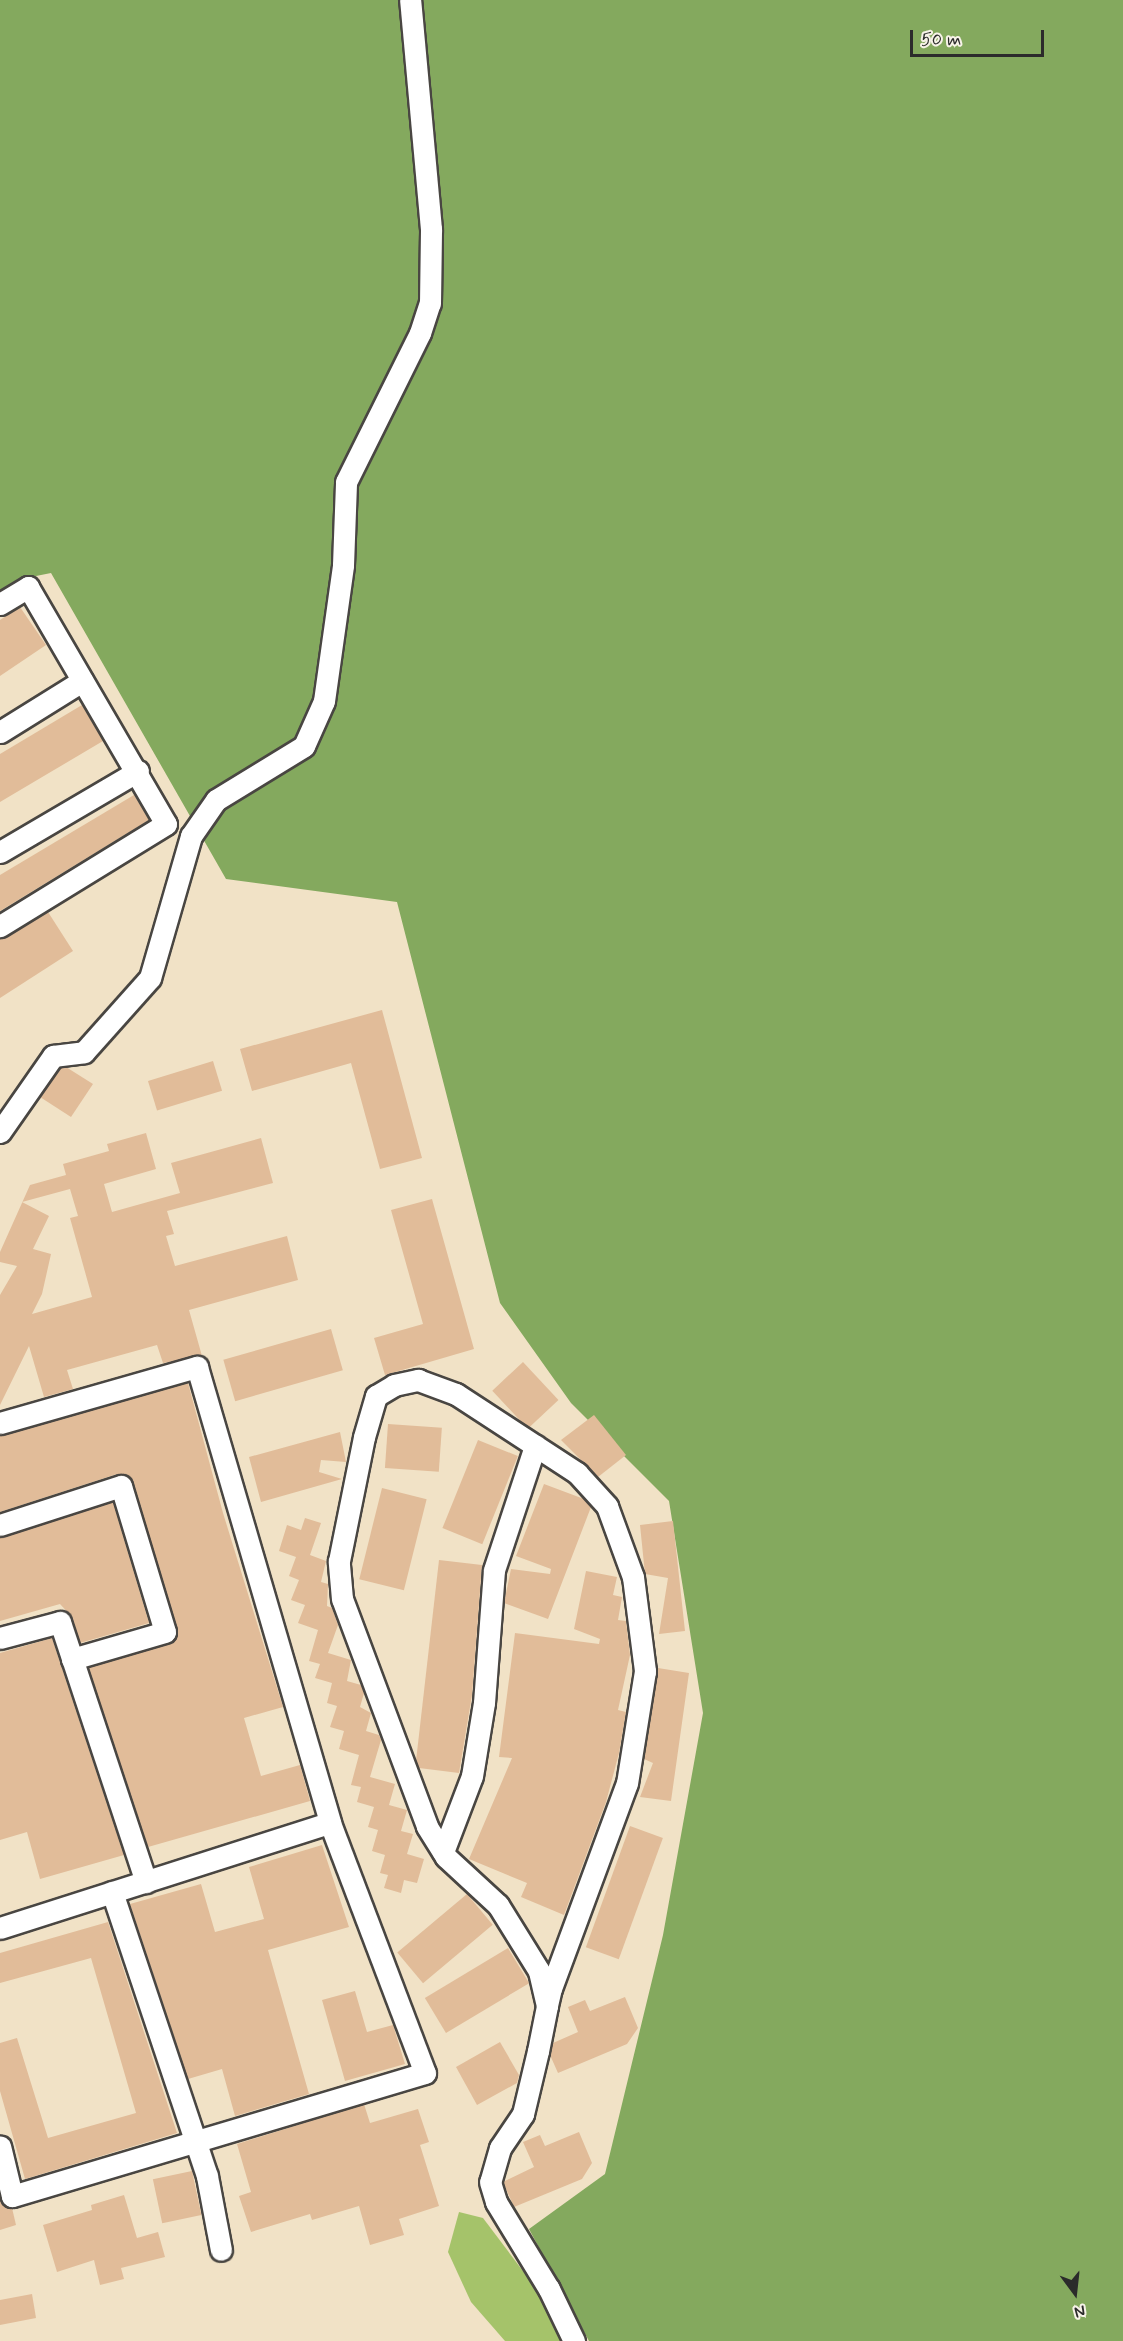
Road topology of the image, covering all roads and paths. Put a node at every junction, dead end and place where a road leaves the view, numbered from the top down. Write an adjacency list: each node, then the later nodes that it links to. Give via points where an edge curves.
1 (410, 0): 8 (street, via 431,229 430,303 420,333 346,482 343,565 324,700 304,746 216,800 191,836 150,978 84,1052 53,1056)
2 (0, 604): 3 (street, via 28,587)
3 (82, 681): 4 (street); 5 (street)
4 (0, 732)
5 (138, 771): 6 (street); 7 (street, via 166,824)
6 (0, 852)
7 (0, 926)
8 (0, 1132)
9 (0, 1423): 14 (street, via 197,1367)
10 (535, 1446): 15 (street, via 494,1570 484,1703 472,1776); 15 (street, via 456,1394 418,1380 394,1385 376,1396 364,1437 339,1561 342,1599 415,1795); 19 (street, via 577,1473 607,1506 633,1577 645,1671 627,1783)
11 (0, 1525): 13 (street, via 121,1486 165,1632)
12 (0, 1638): 13 (street, via 60,1622)
13 (72, 1659): 16 (street)
14 (330, 1823): 16 (street); 20 (street, via 426,2073)
15 (442, 1852): 19 (street, via 498,1905 539,1971)
16 (146, 1882): 17 (street)
17 (112, 1892): 18 (street); 20 (street)
18 (0, 1928)
19 (547, 2006): 23 (street, via 523,2114 500,2148 490,2182 496,2202 549,2289)
20 (193, 2142): 21 (street, via 12,2196); 22 (street, via 207,2176)
21 (2, 2160)
22 (221, 2250)
23 (574, 2341)

